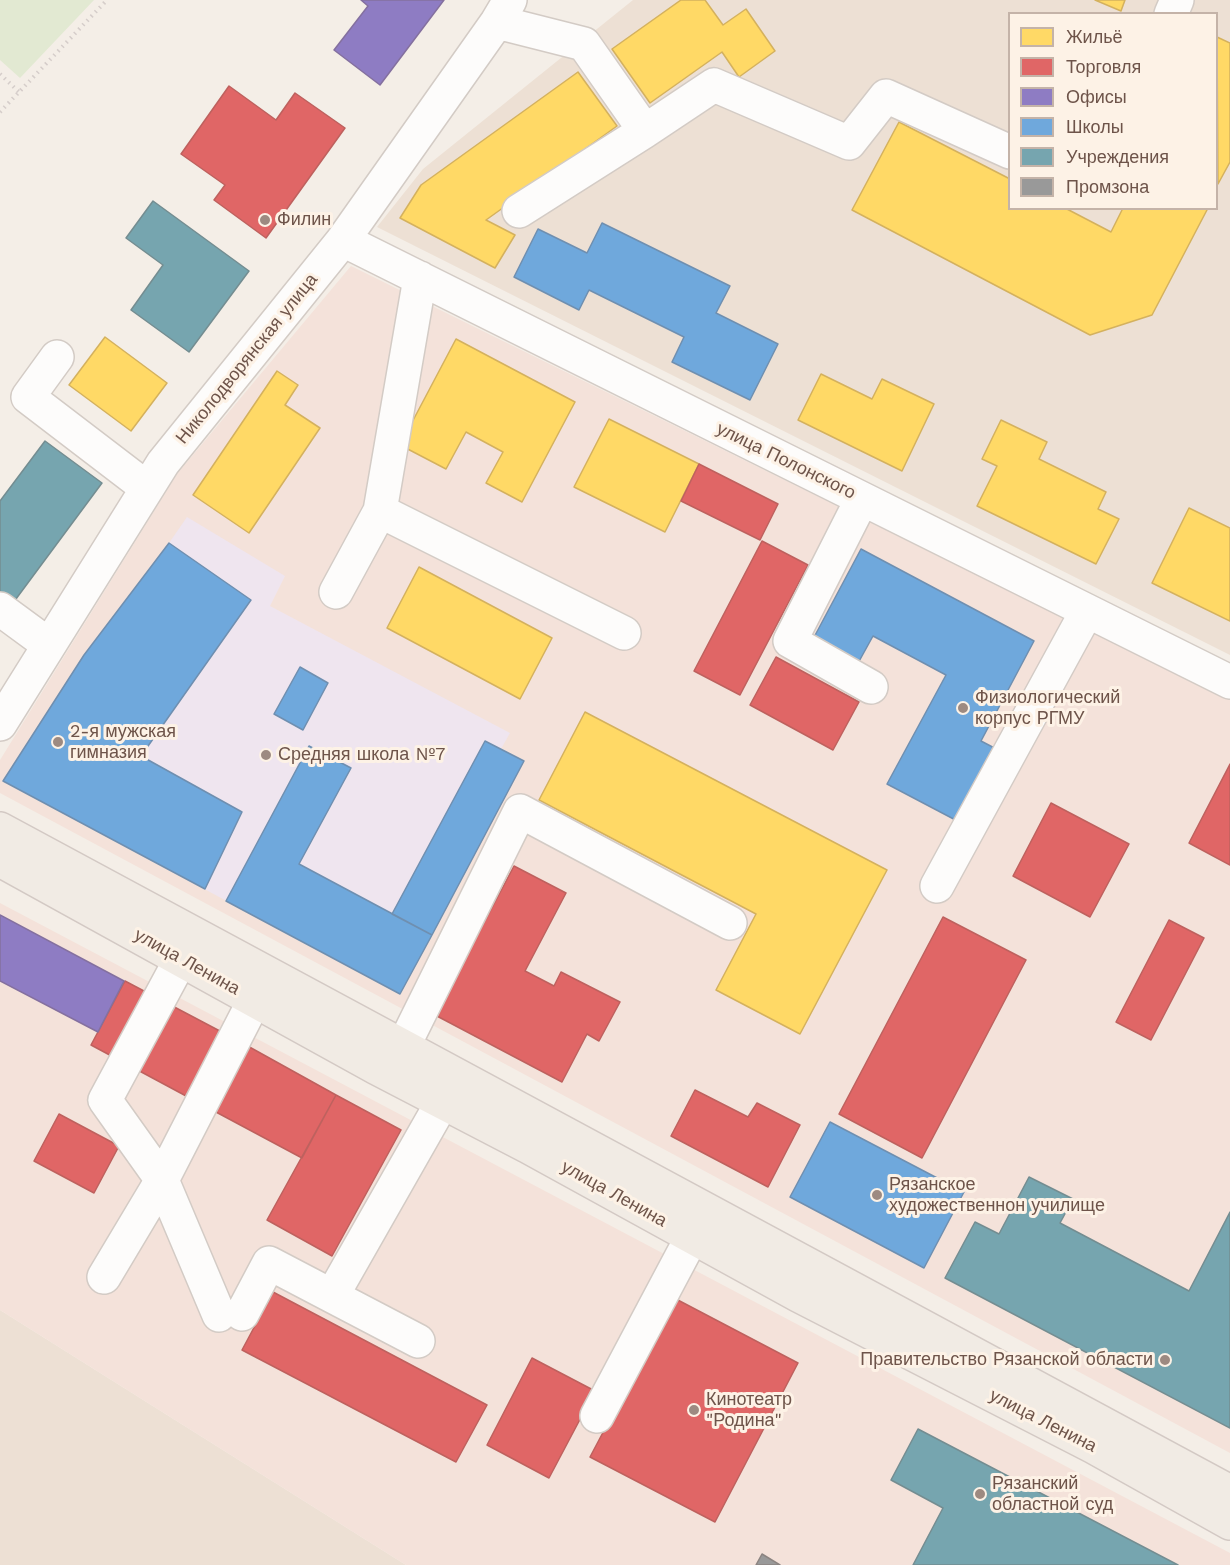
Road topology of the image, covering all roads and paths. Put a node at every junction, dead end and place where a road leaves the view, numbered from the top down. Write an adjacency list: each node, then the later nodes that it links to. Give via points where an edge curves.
1 (107, 0): 4 (path)
2 (506, 9): 6 (street, via 584,44); 9 (street, Николодворянская улица)
3 (0, 74): 4 (path)
4 (19, 92): 5 (path)
5 (0, 112)
6 (645, 131): 7 (street, via 714,85 849,143 886,96); 8 (street)
7 (1008, 151)
8 (519, 211)
9 (343, 240): 10 (street, улица Полонского); 12 (street, Николодворянская улица)
10 (420, 278): 13 (street, улица Полонского); 14 (street)
11 (57, 357): 12 (street, via 28,397)
12 (147, 488): 19 (street, Николодворянская улица)
13 (862, 499): 17 (street, улица Полонского); 21 (street, via 790,641)
14 (380, 511): 15 (street); 18 (street)
15 (336, 592)
16 (0, 609): 19 (street)
17 (1087, 611): 20 (street, улица Полонского); 25 (street)
18 (624, 633)
19 (49, 645): 22 (street, Николодворянская улица)
20 (1230, 682)
21 (871, 687)
22 (0, 724)
23 (0, 829): 29 (main road, улица Ленина)
24 (0, 860): 27 (main road, улица Ленина)
25 (937, 886)
26 (730, 923): 29 (street, via 520,811)
27 (181, 959): 28 (main road, улица Ленина); 31 (street, via 105,1100)
28 (255, 999): 30 (main road, улица Ленина); 31 (street)
29 (403, 1047): 37 (main road, улица Ленина)
30 (443, 1101): 32 (main road, улица Ленина); 34 (street)
31 (162, 1180): 33 (street); 34 (street, via 231,1314 269,1263)
32 (692, 1237): 36 (street); 38 (main road, улица Ленина, via 1094,1447)
33 (104, 1277)
34 (332, 1296): 35 (street)
35 (418, 1341)
36 (597, 1416)
37 (1230, 1492)
38 (1230, 1523)

